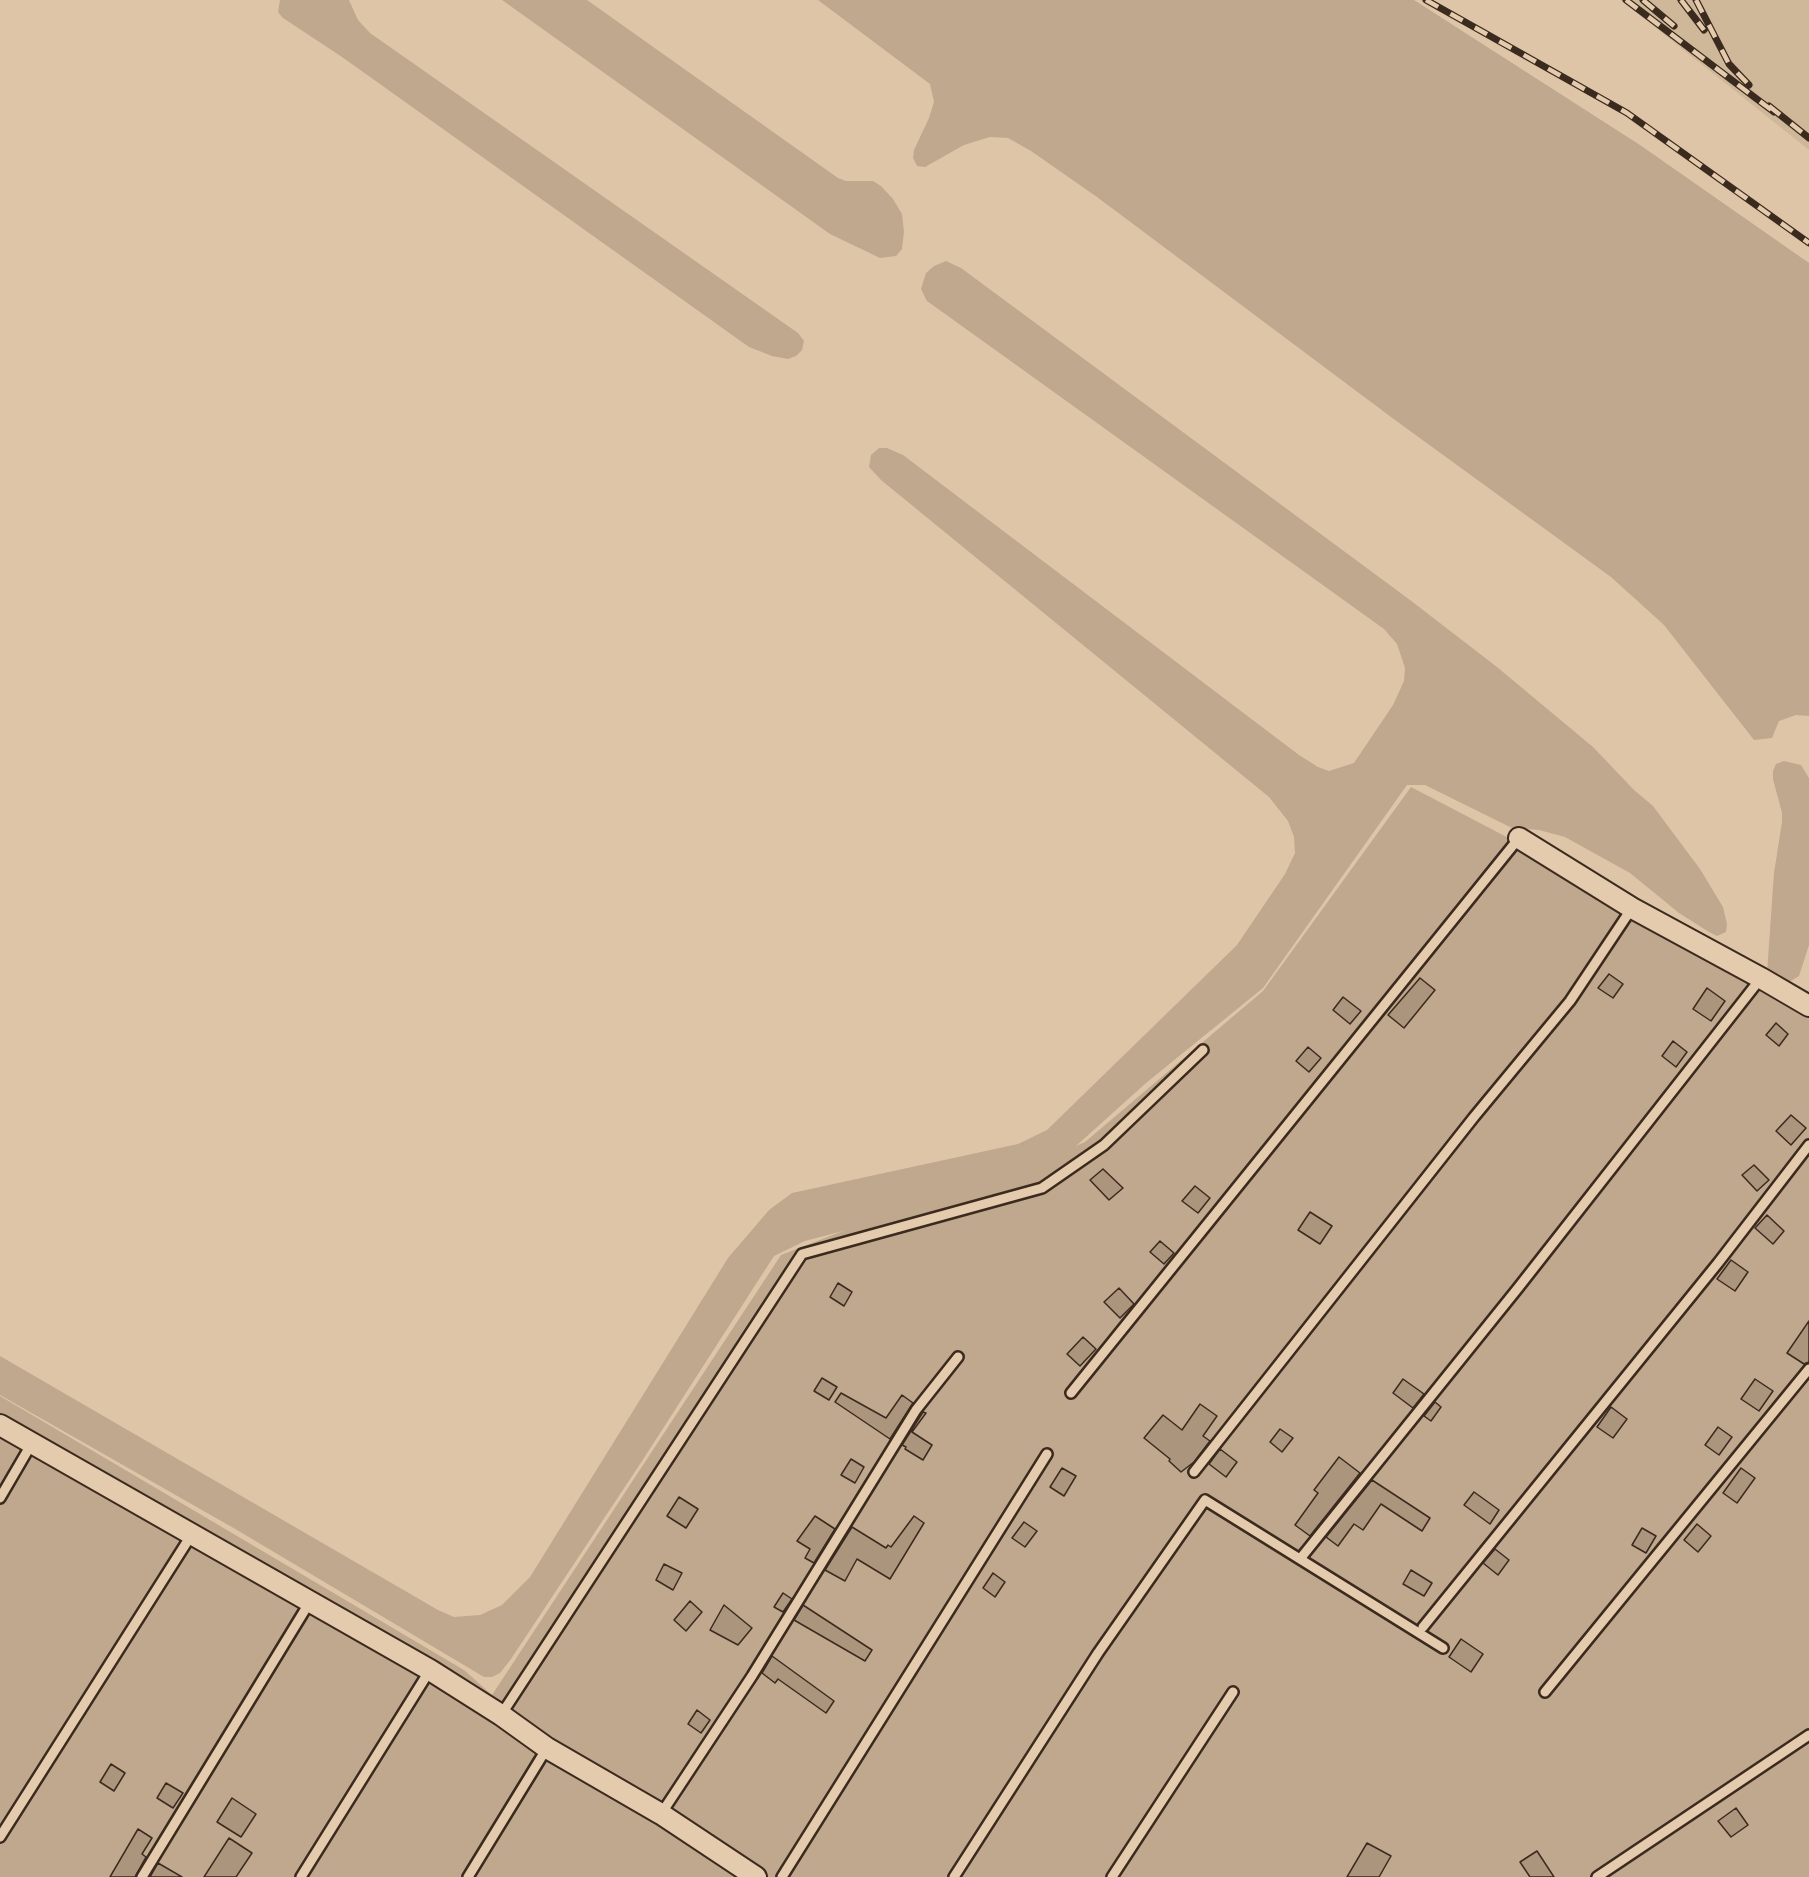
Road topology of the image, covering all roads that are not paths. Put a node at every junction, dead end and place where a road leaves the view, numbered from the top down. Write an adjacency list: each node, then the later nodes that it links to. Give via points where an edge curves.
1 (1519, 838): 2 (street); 9 (lane)
2 (1632, 908): 3 (street); 13 (lane, via 1570,1001)
3 (1761, 978): 4 (street); 16 (lane)
4 (1809, 1006)
5 (1203, 1050): 23 (lane, via 1104,1145 1042,1188 802,1254)
6 (1809, 1144): 18 (lane, via 1718,1263)
7 (958, 1357): 26 (lane, via 916,1410 752,1676)
8 (1809, 1369): 22 (lane)
9 (1071, 1393)
10 (0, 1425): 11 (street)
11 (32, 1443): 14 (lane); 15 (street)
12 (1047, 1454): 32 (lane)
13 (1194, 1472)
14 (0, 1498)
15 (192, 1534): 17 (street); 27 (lane)
16 (1300, 1559): 19 (lane); 33 (lane, via 1205,1500 1098,1653)
17 (310, 1600): 20 (street); 28 (lane)
18 (1423, 1627)
19 (1443, 1648)
20 (430, 1670): 23 (street); 29 (lane)
21 (1233, 1692): 34 (lane)
22 (1545, 1692)
23 (501, 1715): 25 (street)
24 (1809, 1735): 35 (lane)
25 (547, 1748): 26 (street); 30 (lane)
26 (661, 1814): 31 (street)
27 (0, 1837)
28 (142, 1877)
29 (301, 1877)
30 (468, 1877)
31 (756, 1877)
32 (782, 1877)
33 (954, 1877)
34 (1112, 1877)
35 (1597, 1877)

